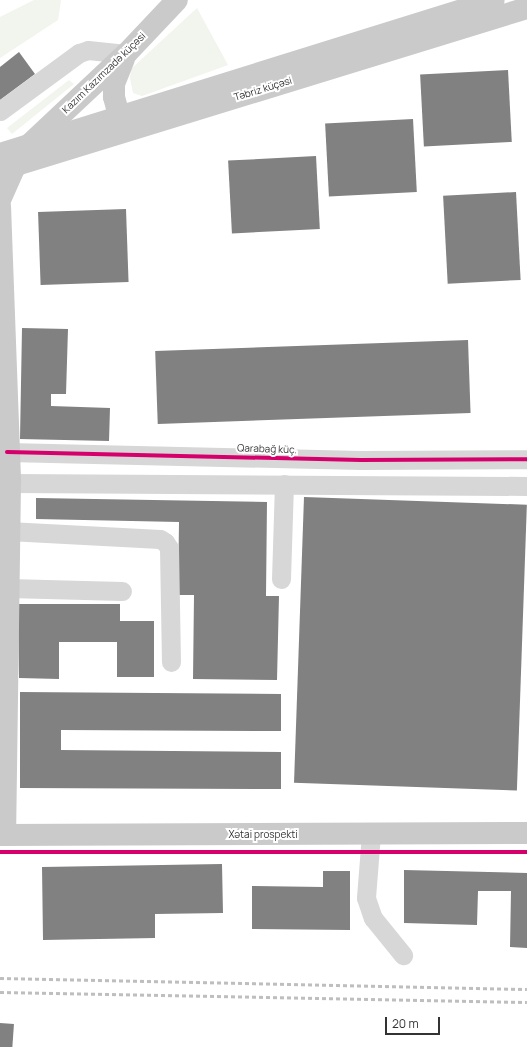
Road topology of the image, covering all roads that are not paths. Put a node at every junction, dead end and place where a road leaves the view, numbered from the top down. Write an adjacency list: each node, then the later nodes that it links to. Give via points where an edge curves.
1 (177, 0): 4 (main road, Kazım Kazımzadə küçəsi)
2 (494, 0): 6 (main road, Təbriz küçəsi)
3 (527, 8): 6 (main road, Təbriz küçəsi)
4 (126, 54): 5 (street, via 88,50 79,53); 6 (main road, via 114,84 114,97); 7 (main road, Kazım Kazımzadə küçəsi)
5 (0, 111)
6 (126, 122): 7 (main road, Təbriz küçəsi); 8 (main road, Təbriz küçəsi, via 40,156)
7 (30, 144): 8 (main road, Kazım Kazımzadə küçəsi)
8 (5, 164): 9 (main road, Kazım Kazımzadə küçəsi)
9 (0, 200)
10 (0, 206): 11 (main road)
11 (7, 452): 12 (street, Qarabağ küç., via 361,460); 13 (main road)
12 (527, 459)
13 (10, 483): 14 (street); 16 (main road)
14 (284, 484): 15 (street); 18 (street)
15 (527, 486)
16 (8, 531): 17 (main road); 20 (street, via 160,539 165,542 169,548)
17 (5, 579): 19 (street); 23 (main road)
18 (281, 579)
19 (122, 591)
20 (170, 662)
21 (371, 834): 22 (main road, Xətai prospekti); 23 (main road, Xətai prospekti); 24 (street, via 366,898 373,918)
22 (527, 834)
23 (3, 835)
24 (403, 955)

